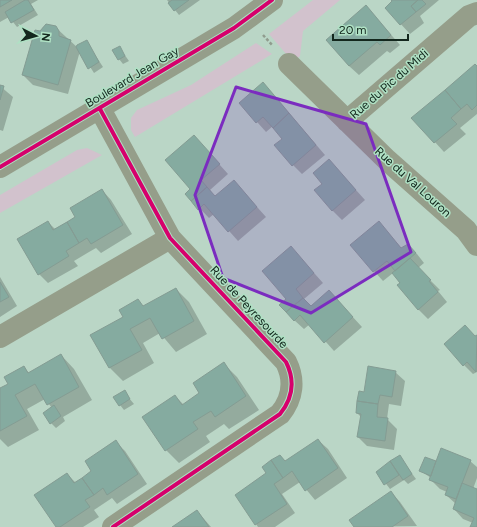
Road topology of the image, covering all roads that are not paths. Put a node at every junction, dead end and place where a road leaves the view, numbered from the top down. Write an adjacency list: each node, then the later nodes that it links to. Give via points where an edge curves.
1 (265, 5): 4 (street, Boulevard Jean Gay, via 234,28)
2 (477, 13): 5 (street, Rue du Pic du Midi, via 469,16)
3 (289, 64): 5 (street, Rue du Pic du Midi)
4 (100, 109): 6 (street, Boulevard Jean Gay); 7 (street, Rue de Peyresourde)
5 (347, 121): 8 (street, Rue du Val Louron, via 466,230)
6 (0, 167)
7 (170, 238): 9 (street); 10 (street, Rue de Peyresourde, via 286,362 292,389 288,402 280,414)
8 (477, 245)
9 (0, 336)
10 (113, 527)

